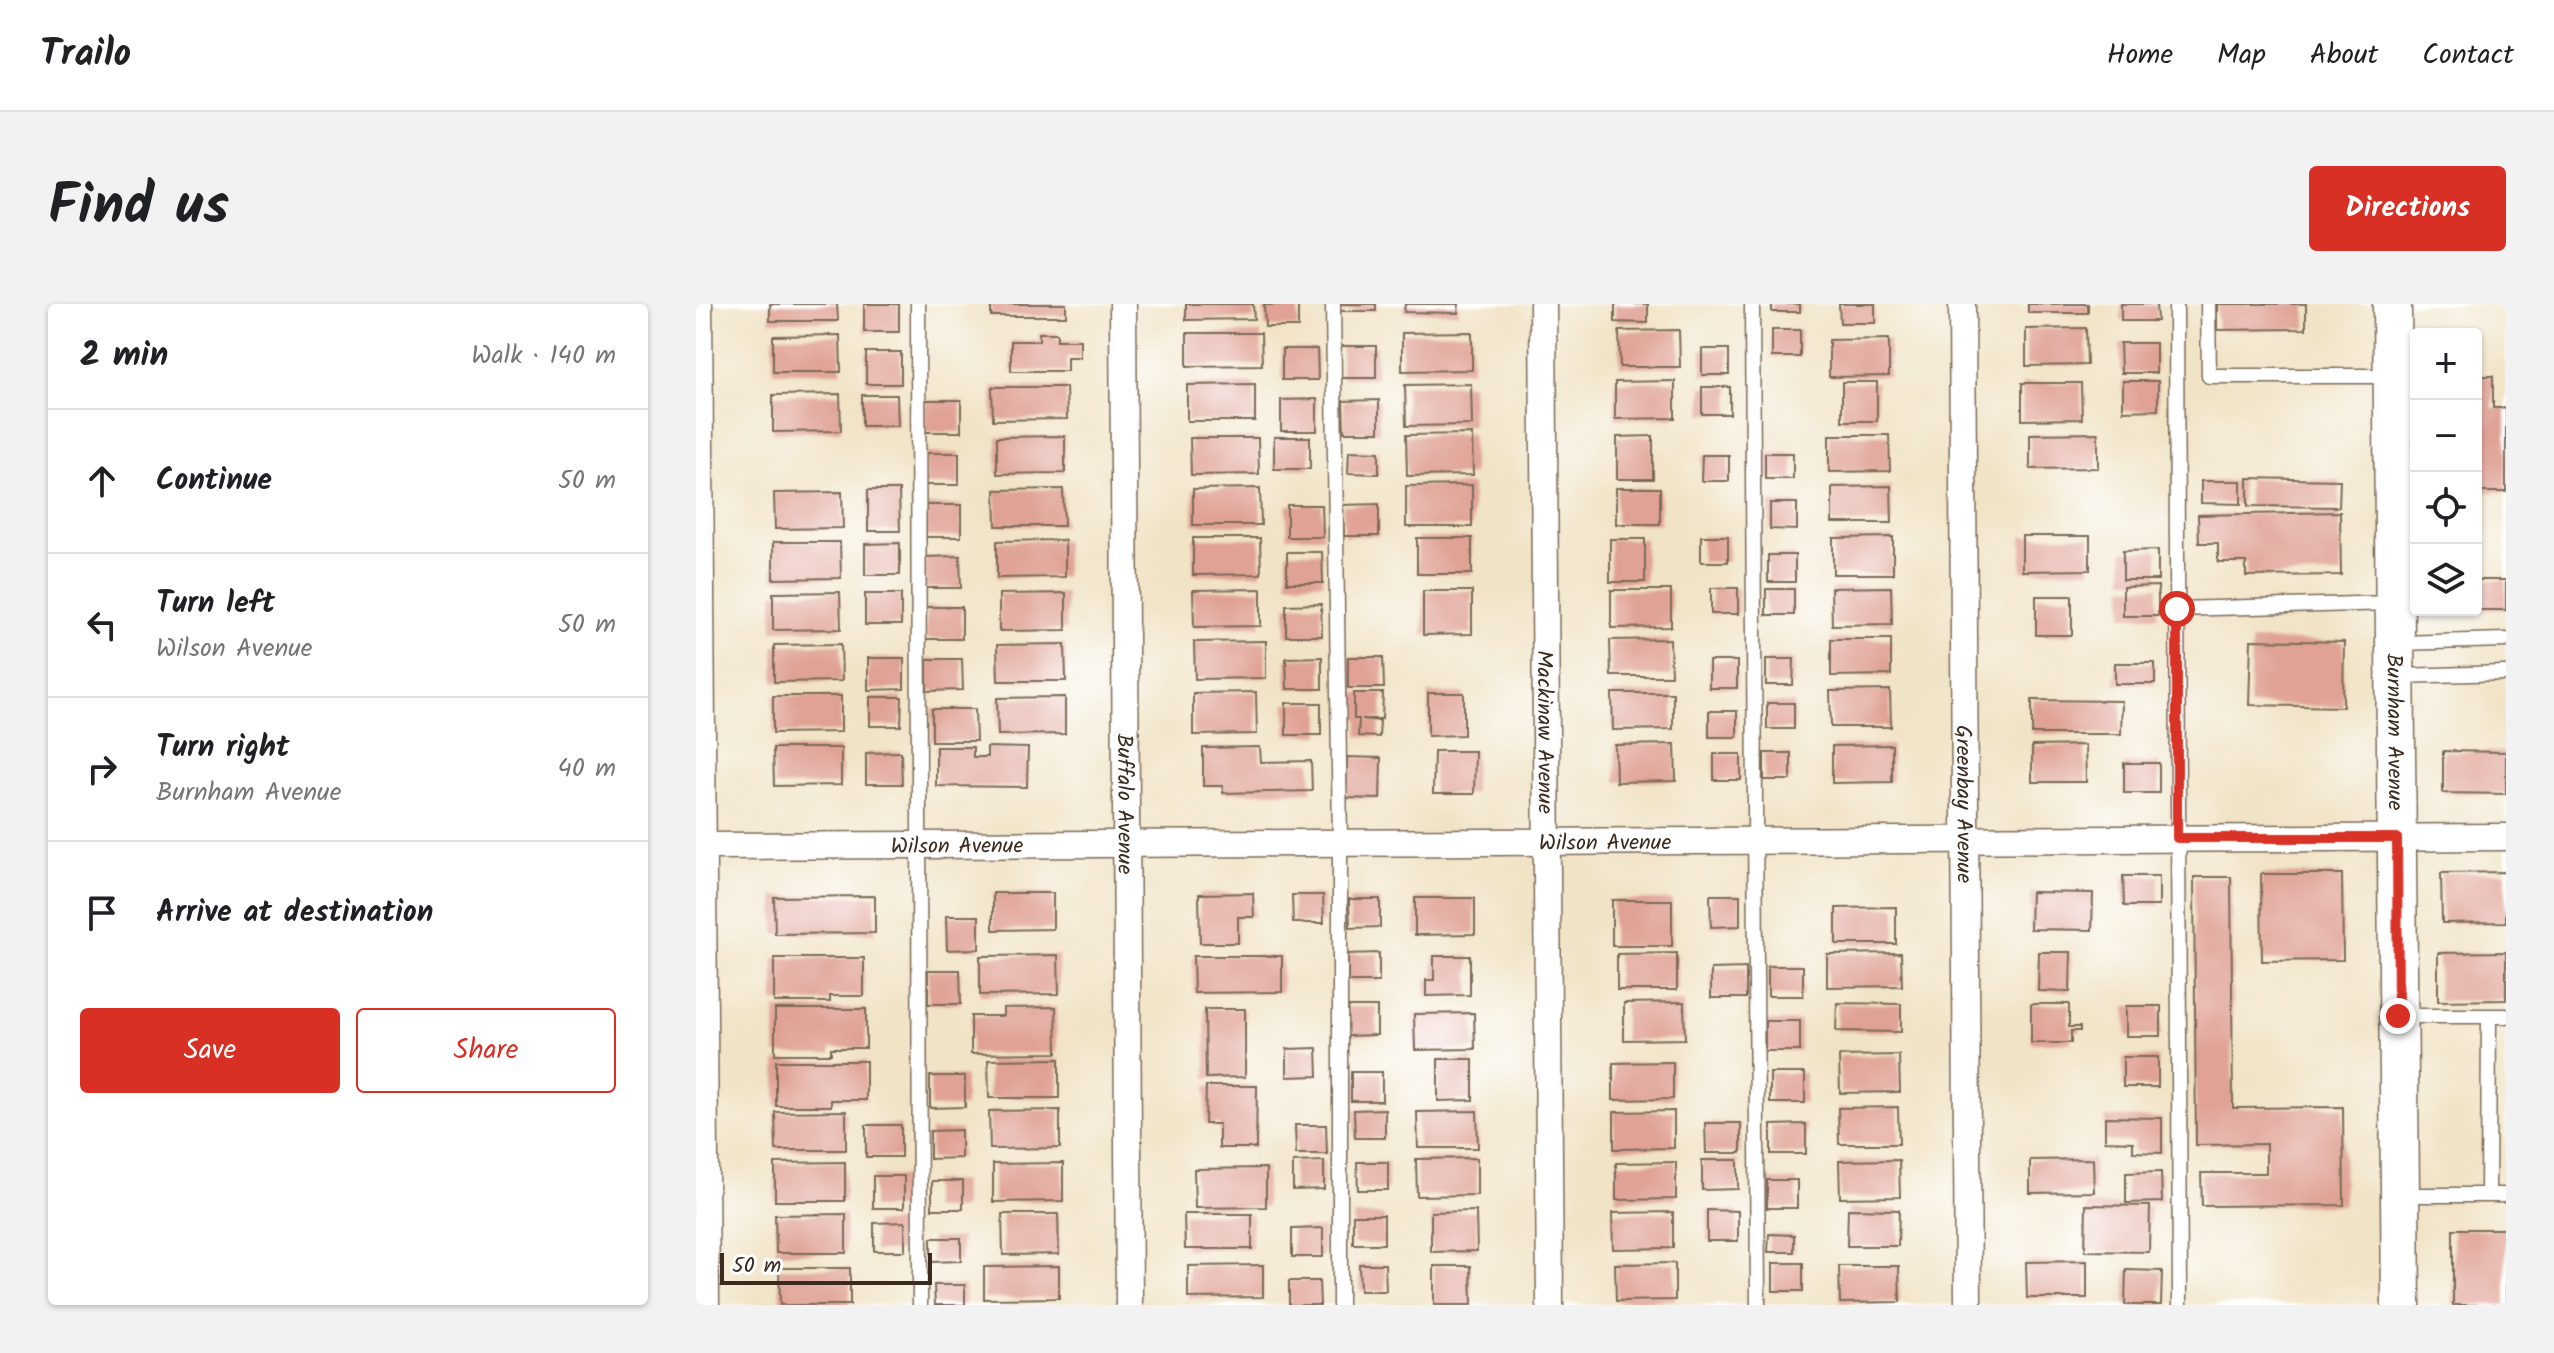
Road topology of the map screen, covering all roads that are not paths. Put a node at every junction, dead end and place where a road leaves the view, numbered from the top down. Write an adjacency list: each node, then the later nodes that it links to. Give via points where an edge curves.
1 (699, 304): 12 (street)
2 (918, 304): 27 (lane)
3 (1123, 304): 25 (street, Buffalo Avenue)
4 (1333, 304): 24 (lane)
5 (1543, 304): 23 (street, Mackinaw Avenue)
6 (1752, 304): 22 (lane)
7 (1962, 304): 21 (street, Greenbay Avenue)
8 (2176, 304): 14 (lane)
9 (2208, 304): 11 (lane, via 2209,376)
10 (2392, 304): 11 (main road, Burnham Avenue)
11 (2393, 376): 13 (main road, Burnham Avenue)
12 (698, 567): 26 (street)
13 (2394, 603): 14 (lane); 16 (main road, Burnham Avenue)
14 (2177, 609): 19 (lane)
15 (2506, 640): 16 (lane)
16 (2395, 660): 17 (lane); 20 (main road, Burnham Avenue)
17 (2506, 673)
18 (2506, 837): 20 (street, Wilson Avenue)
19 (2177, 838): 20 (street, Wilson Avenue); 21 (street, Wilson Avenue); 42 (lane)
20 (2397, 838): 28 (main road, Burnham Avenue)
21 (1966, 839): 22 (street, Wilson Avenue); 41 (street, Greenbay Avenue)
22 (1757, 841): 23 (street, Wilson Avenue); 40 (lane)
23 (1547, 842): 24 (street, Wilson Avenue); 39 (street, Mackinaw Avenue)
24 (1340, 843): 25 (street, Wilson Avenue); 38 (lane)
25 (1126, 844): 27 (street, Wilson Avenue); 37 (street, Buffalo Avenue)
26 (703, 846): 27 (street, Wilson Avenue); 31 (street)
27 (918, 846): 36 (lane)
28 (2398, 1016): 29 (lane); 32 (main road, Burnham Avenue)
29 (2489, 1016): 30 (lane); 33 (lane)
30 (2506, 1016)
31 (700, 1027): 35 (street)
32 (2400, 1195): 33 (lane); 43 (main road, Burnham Avenue)
33 (2488, 1195): 34 (lane)
34 (2506, 1195)
35 (706, 1305)
36 (920, 1305)
37 (1129, 1305)
38 (1340, 1305)
39 (1550, 1305)
40 (1758, 1305)
41 (1968, 1305)
42 (2180, 1305)
43 (2401, 1305)

